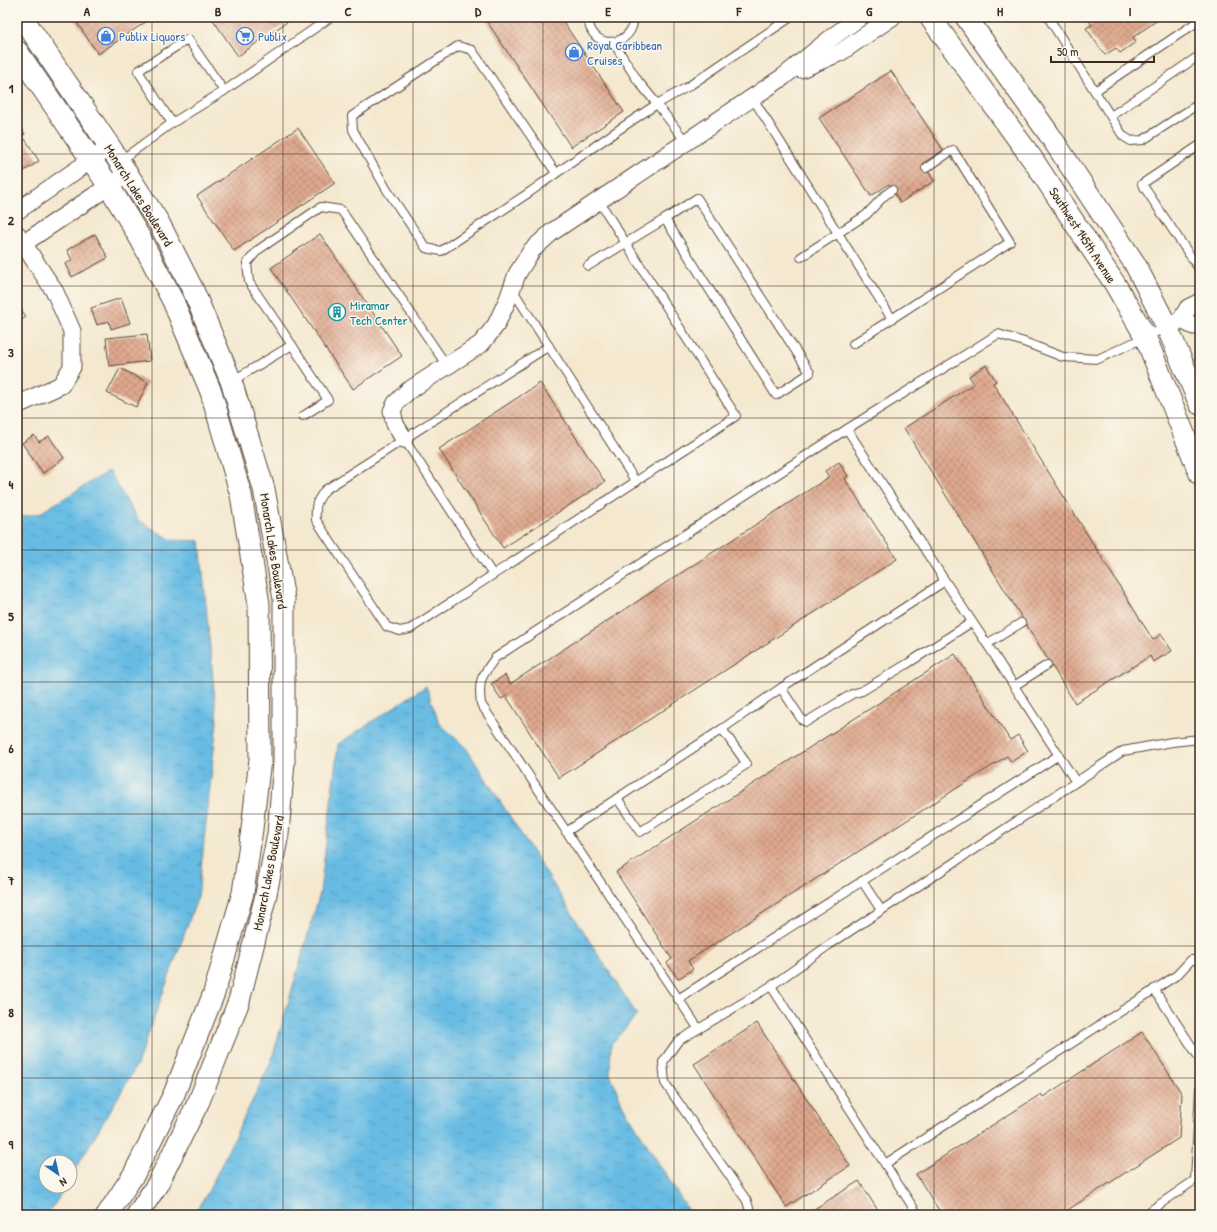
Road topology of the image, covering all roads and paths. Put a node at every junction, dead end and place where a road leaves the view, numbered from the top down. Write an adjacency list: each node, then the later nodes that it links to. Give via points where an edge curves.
1 (331, 17): 16 (lane)
2 (588, 17): 12 (lane, via 588,24 595,36)
3 (633, 17): 12 (lane, via 629,33)
4 (791, 17): 19 (lane)
5 (860, 17): 15 (street)
6 (892, 17): 15 (street, via 841,52)
7 (930, 17): 45 (street, Southwest 145th Avenue, via 1037,166 1115,284)
8 (966, 17): 44 (street, Southwest 145th Avenue, via 1049,134)
9 (1048, 17): 17 (lane)
10 (1200, 20): 17 (lane)
11 (24, 21): 26 (street, Monarch Lakes Boulevard)
12 (613, 42): 19 (lane, via 638,81)
13 (17, 50): 25 (street, Monarch Lakes Boulevard)
14 (1200, 55): 21 (lane)
15 (783, 76): 18 (street)
16 (224, 91): 22 (lane); 22 (lane, via 188,39 138,71)
17 (1095, 91): 21 (lane)
18 (752, 98): 23 (street); 34 (lane)
19 (658, 104): 23 (lane); 28 (lane)
20 (1200, 104): 21 (lane, via 1143,140 1131,141 1123,136)
21 (1110, 116)
22 (172, 122): 26 (lane)
23 (686, 142): 31 (street)
24 (1200, 145): 38 (lane, via 1142,184 1197,266)
25 (92, 160): 26 (street); 29 (street, Monarch Lakes Boulevard); 32 (street)
26 (119, 161): 29 (street); 50 (street, Monarch Lakes Boulevard, via 159,223 173,250 193,290)
27 (926, 168): 42 (lane, via 953,150 1010,242)
28 (556, 174): 28 (lane, via 441,251 426,248 367,155 353,130 352,116 458,46 472,50)
29 (109, 186): 35 (street); 82 (street, Monarch Lakes Boulevard, via 173,301 211,392 242,495 259,604 260,759 243,893 214,993 174,1094 134,1174)
30 (892, 190): 34 (lane, via 866,215)
31 (599, 201): 36 (lane); 40 (street, via 552,232 532,250 517,274)
32 (17, 211)
33 (665, 219): 33 (lane, via 776,395 810,373 697,198); 36 (lane)
34 (838, 233): 37 (lane); 42 (lane)
35 (20, 239): 52 (street, via 55,292 72,331 72,367 61,385)
36 (626, 242): 39 (lane); 57 (lane, via 736,416)
37 (801, 257)
38 (1200, 264)
39 (588, 266)
40 (512, 288): 48 (lane); 49 (street, via 496,325 481,344)
41 (1200, 302): 44 (street, via 1188,308)
42 (892, 319): 46 (lane)
43 (1200, 323): 44 (street, via 1194,326)
44 (1174, 324): 45 (lane); 51 (street, Southwest 145th Avenue)
45 (1145, 336): 54 (lane, via 1098,359 1063,357 998,334); 56 (street, Southwest 145th Avenue)
46 (853, 344)
47 (292, 345): 49 (lane, via 249,282 247,263 258,250 321,207 341,210); 50 (lane); 53 (lane, via 328,400)
48 (549, 346): 55 (lane); 57 (lane)
49 (447, 366): 55 (street, via 396,403 392,411 395,424)
50 (231, 381): 83 (street, Monarch Lakes Boulevard, via 264,489 284,599 284,762 278,834 265,899 239,1001 199,1101 158,1185)
51 (1200, 404)
52 (17, 405)
53 (303, 416)
54 (847, 430): 59 (lane); 71 (lane, via 495,658 482,675 481,704)
55 (404, 439): 58 (lane); 58 (lane, via 325,490 317,500 316,520 387,627 400,631 410,629)
56 (1200, 474)
57 (636, 482): 58 (lane)
58 (493, 575)
59 (945, 581): 60 (lane); 65 (lane)
60 (972, 622): 62 (lane); 65 (lane, via 907,664 806,722 802,720)
61 (1021, 623): 62 (lane)
62 (987, 644): 64 (lane)
63 (1047, 664): 64 (lane)
64 (1014, 686): 68 (lane)
65 (781, 688): 66 (lane)
66 (722, 729): 70 (lane); 70 (lane, via 748,764 640,832)
67 (1200, 739): 69 (lane, via 1123,751)
68 (1059, 755): 69 (lane); 72 (lane)
69 (1076, 782): 73 (lane)
70 (617, 798): 71 (lane)
71 (566, 832): 77 (lane)
72 (862, 881): 73 (lane); 77 (lane)
73 (881, 910): 75 (lane)
74 (1200, 960): 76 (lane, via 1191,960)
75 (771, 986): 78 (lane); 81 (lane)
76 (1154, 989): 79 (lane); 81 (lane)
77 (678, 999): 78 (lane)
78 (698, 1028): 84 (lane, via 678,1041 663,1062 665,1084 747,1201)
79 (1200, 1059)
80 (1200, 1089): 86 (lane, via 1195,1180)
81 (885, 1164): 85 (lane)
82 (107, 1215)
83 (137, 1215)
84 (751, 1215)
85 (918, 1215)
86 (1144, 1215)

